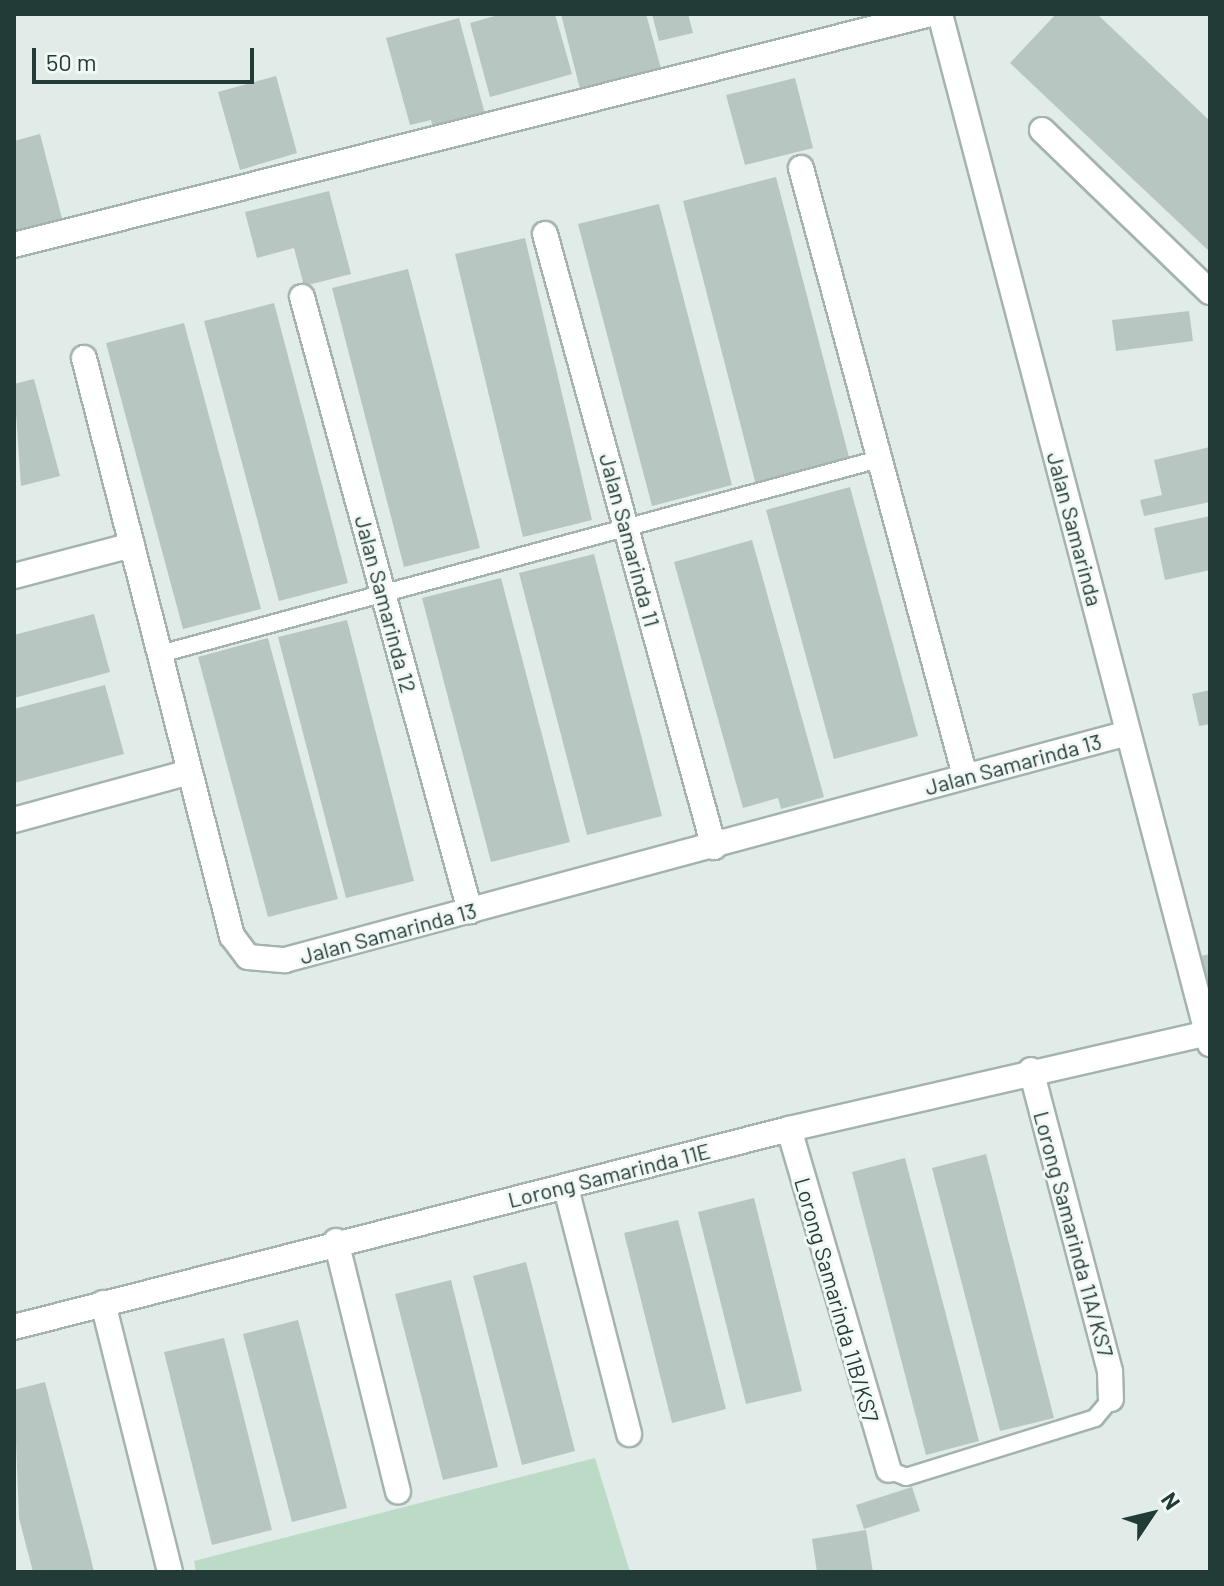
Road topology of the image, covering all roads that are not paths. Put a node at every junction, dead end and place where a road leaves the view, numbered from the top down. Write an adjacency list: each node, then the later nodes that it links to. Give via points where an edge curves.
1 (922, 17): 5 (street); 15 (street, Jalan Samarinda)
2 (1042, 130): 6 (street)
3 (801, 168): 9 (street)
4 (545, 234): 10 (street, Jalan Samarinda 11)
5 (14, 245)
6 (1210, 292)
7 (302, 297): 13 (street, Jalan Samarinda 12)
8 (84, 358): 11 (street, Jalan Samarinda 13)
9 (879, 459): 10 (lane); 17 (street)
10 (627, 526): 13 (lane); 19 (street, Jalan Samarinda 11)
11 (132, 545): 12 (street); 14 (street, Jalan Samarinda 13)
12 (14, 576)
13 (383, 591): 14 (lane); 20 (street, Jalan Samarinda 12)
14 (160, 654): 16 (street, Jalan Samarinda 13)
15 (1128, 733): 17 (street, Jalan Samarinda 13); 21 (street, Jalan Samarinda)
16 (190, 772): 18 (street); 20 (street, Jalan Samarinda 13, via 232,936 248,957 285,960)
17 (965, 776): 19 (street, Jalan Samarinda 13)
18 (14, 820)
19 (714, 847): 20 (street, Jalan Samarinda 13)
20 (470, 911)
21 (1208, 1038): 22 (street, Lorong Samarinda 11E)
22 (1031, 1070): 23 (street, Lorong Samarinda 11E); 28 (street, Lorong Samarinda 11A/KS7, via 1110,1372)
23 (789, 1129): 24 (street, Lorong Samarinda 11E); 30 (street, Lorong Samarinda 11B/KS7)
24 (566, 1188): 25 (street, Lorong Samarinda 11E); 29 (street)
25 (336, 1241): 26 (street, Lorong Samarinda 11E); 31 (street)
26 (103, 1303): 27 (street, Lorong Samarinda 11E); 32 (street)
27 (14, 1327)
28 (1111, 1399): 30 (lane, via 1095,1418 906,1477)
29 (629, 1434)
30 (889, 1470)
31 (398, 1491)
32 (170, 1572)

